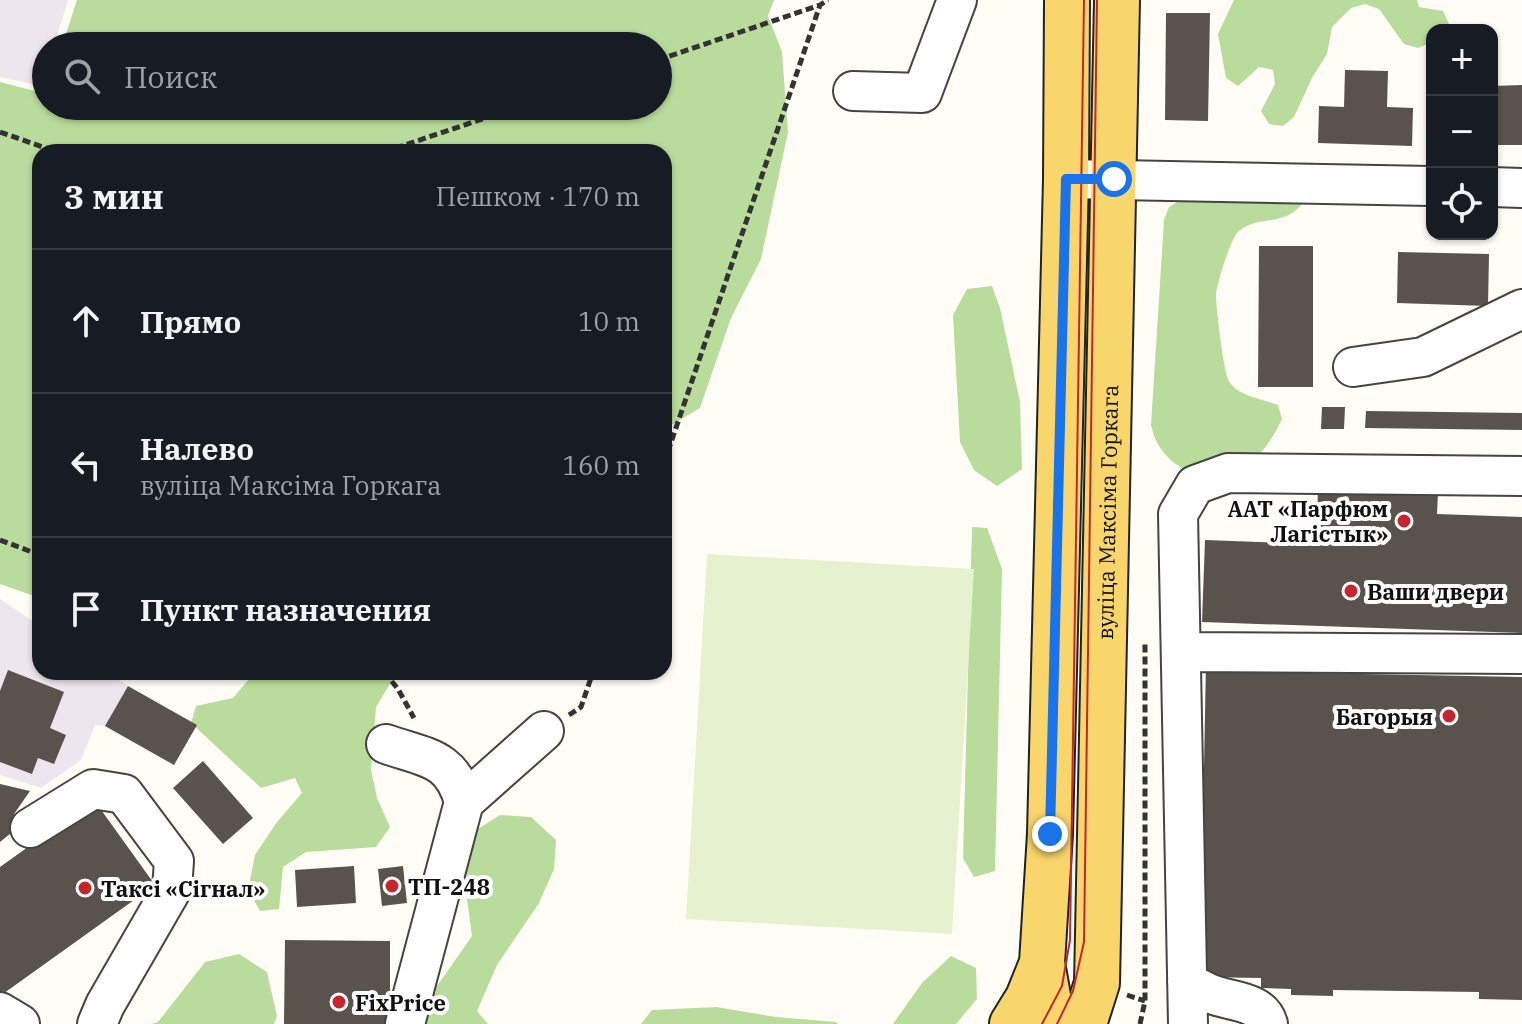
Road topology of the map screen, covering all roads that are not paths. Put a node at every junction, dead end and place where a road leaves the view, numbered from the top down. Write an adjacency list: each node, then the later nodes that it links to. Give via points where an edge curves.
1 (957, 0): 4 (street, via 922,93)
2 (1067, 0): 5 (main road)
3 (1117, 0): 6 (main road, вуліца Максіма Горкага)
4 (853, 91)
5 (1066, 179): 6 (street); 21 (main road, via 1050,834)
6 (1114, 179): 7 (street); 29 (main road, вуліца Максіма Горкага, via 1097,983)
7 (1426, 186)
8 (1498, 187): 9 (street)
9 (1522, 188)
10 (1522, 300): 11 (street)
11 (1522, 309): 12 (street); 13 (street, via 1423,357)
12 (1522, 319)
13 (1353, 367)
14 (1522, 476): 15 (street, via 1228,473 1195,485 1178,514)
15 (1182, 652): 16 (street); 22 (street)
16 (1522, 654)
17 (544, 731): 19 (street)
18 (386, 744): 19 (street, via 441,763 458,781)
19 (464, 802): 26 (street)
20 (30, 828): 25 (street, via 93,789 124,794 174,861 172,889)
21 (1042, 963): 27 (main road); 28 (main road)
22 (1187, 982): 30 (street); 31 (street, via 1255,1006)
23 (0, 1012): 24 (street)
24 (20, 1024)
25 (97, 1024)
26 (405, 1024)
27 (1012, 1024)
28 (1053, 1024)
29 (1084, 1024)
30 (1188, 1024)
31 (1268, 1024)

